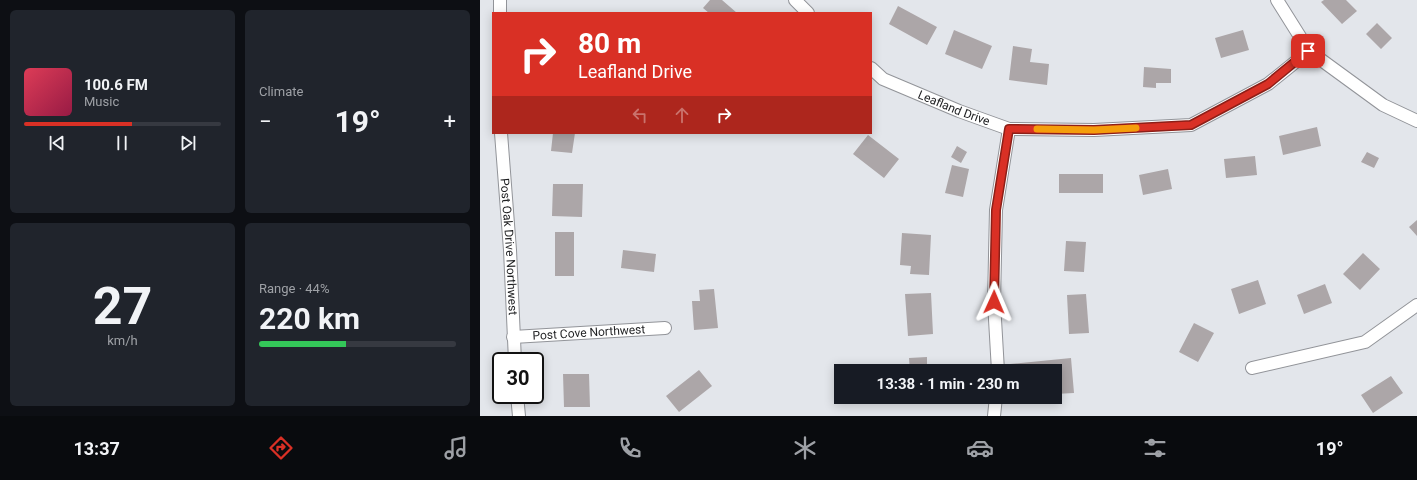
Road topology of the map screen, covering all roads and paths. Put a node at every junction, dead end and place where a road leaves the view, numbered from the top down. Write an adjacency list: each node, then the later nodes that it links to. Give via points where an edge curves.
1 (500, 0): 4 (street)
2 (795, 0): 5 (street)
3 (1277, 0): 6 (street)
4 (500, 12)
5 (807, 12)
6 (1308, 51): 8 (street, via 1383,105); 9 (street, Leafland Drive, via 1268,84 1191,125 1094,130)
7 (872, 69): 9 (street, Leafland Drive, via 883,79)
8 (1417, 122)
9 (1009, 129): 15 (street, via 996,210 994,302)
10 (501, 134): 13 (street, Post Oak Drive Northwest, via 510,250)
11 (1417, 305): 16 (street, via 1365,342)
12 (665, 328): 13 (street, Post Cove Northwest)
13 (513, 337): 14 (street, Post Oak Drive Northwest)
14 (514, 352)
15 (998, 364)
16 (1252, 368)
17 (518, 404): 19 (street)
18 (995, 404): 20 (street)
19 (519, 416)
20 (994, 416)

